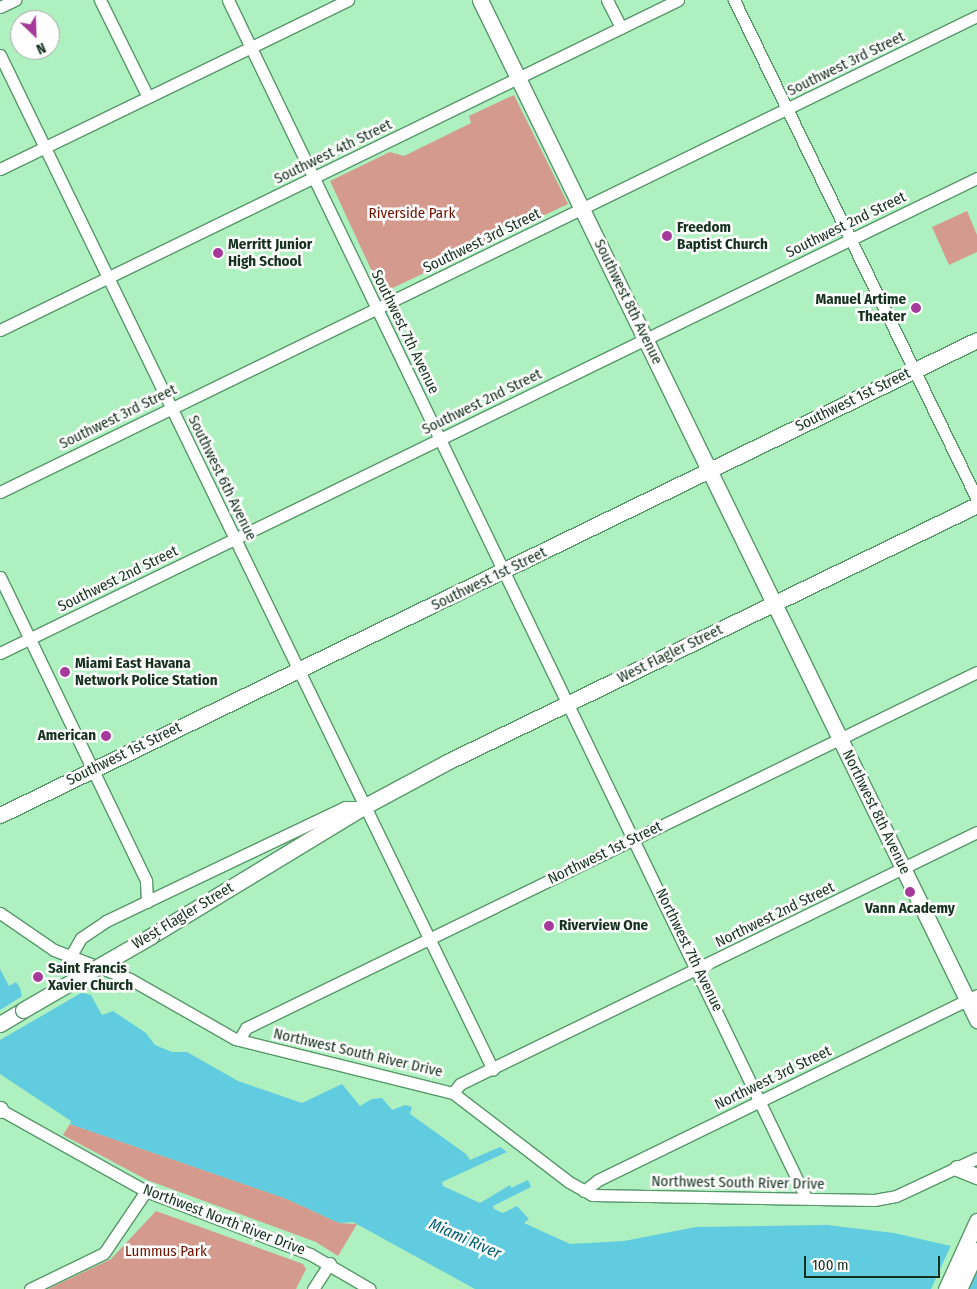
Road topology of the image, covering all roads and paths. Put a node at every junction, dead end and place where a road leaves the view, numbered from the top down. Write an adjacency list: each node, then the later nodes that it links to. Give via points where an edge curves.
1 (14, 0): 9 (street)
2 (100, 0): 15 (street)
3 (228, 0): 12 (street, Southwest 7th Avenue)
4 (348, 0): 12 (street)
5 (480, 0): 14 (main road, Southwest 8th Avenue)
6 (608, 0): 11 (street)
7 (678, 0): 11 (street, Southwest 4th Street)
8 (734, 0): 16 (street)
9 (0, 7)
10 (977, 16): 16 (street, Southwest 3rd Street)
11 (621, 28): 14 (street, Southwest 4th Street)
12 (250, 47): 15 (street); 19 (street, Southwest 7th Avenue)
13 (0, 55): 17 (street, Southwest 6th Avenue)
14 (518, 78): 19 (street, Southwest 4th Street); 21 (main road, Southwest 8th Avenue)
15 (148, 97): 17 (street)
16 (787, 109): 21 (street, Southwest 3rd Street); 22 (street)
17 (44, 147): 18 (street); 23 (street, Southwest 6th Avenue)
18 (0, 169)
19 (314, 178): 23 (street, Southwest 4th Street); 24 (street, Southwest 7th Avenue)
20 (977, 178): 22 (street, Southwest 2nd Street)
21 (582, 209): 24 (street, Southwest 3rd Street); 26 (main road, Southwest 8th Avenue)
22 (850, 239): 26 (street, Southwest 2nd Street); 28 (street)
23 (108, 278): 25 (street, Southwest 4th Street); 29 (street, Southwest 6th Avenue)
24 (377, 308): 29 (street, Southwest 3rd Street); 30 (street, Southwest 7th Avenue)
25 (0, 330)
26 (646, 339): 30 (street, Southwest 2nd Street); 31 (main road, Southwest 8th Avenue)
27 (977, 340): 28 (main road, Southwest 1st Street)
28 (914, 371): 31 (main road, Southwest 1st Street); 33 (street)
29 (172, 408): 32 (street, Southwest 3rd Street); 35 (street, Southwest 6th Avenue)
30 (440, 439): 35 (street, Southwest 2nd Street); 36 (street, Southwest 7th Avenue)
31 (709, 470): 36 (main road, Southwest 1st Street); 38 (main road, Southwest 8th Avenue)
32 (0, 492)
33 (977, 499)
34 (977, 505): 38 (main road, West Flagler Street)
35 (235, 539): 39 (street, Southwest 2nd Street); 41 (street, Southwest 6th Avenue)
36 (505, 572): 41 (main road, Southwest 1st Street); 43 (street, Southwest 7th Avenue)
37 (0, 577): 39 (street)
38 (774, 604): 43 (main road, West Flagler Street); 44 (main road, Northwest 8th Avenue)
39 (30, 639): 40 (street, Southwest 2nd Street); 45 (street)
40 (0, 653)
41 (299, 670): 45 (main road, Southwest 1st Street); 46 (street, Southwest 6th Avenue)
42 (977, 672): 44 (street, Northwest 1st Street)
43 (569, 703): 46 (main road, West Flagler Street); 49 (street, Northwest 7th Avenue)
44 (840, 738): 49 (street, Northwest 1st Street); 50 (main road, Northwest 8th Avenue)
45 (93, 768): 47 (main road, Southwest 1st Street); 51 (street, via 146,881)
46 (365, 806): 51 (street, West Flagler Street, via 345,807); 53 (street, Southwest 6th Avenue); 58 (main road, West Flagler Street, bridge)
47 (0, 815)
48 (977, 832): 50 (street, Northwest 2nd Street)
49 (635, 839): 53 (street, Northwest 1st Street); 55 (street, Northwest 7th Avenue)
50 (904, 869): 55 (street, Northwest 2nd Street); 56 (main road, Northwest 8th Avenue)
51 (147, 902): 54 (street, West Flagler Street, via 94,928 81,938)
52 (0, 913): 54 (street, Northwest South River Drive, via 44,944)
53 (428, 939): 59 (street, Northwest 1st Street, via 246,1028); 60 (street, Southwest 6th Avenue)
54 (70, 957): 59 (street, Northwest South River Drive, via 130,979)
55 (698, 969): 60 (street, Northwest 2nd Street); 62 (street, Northwest 7th Avenue)
56 (972, 998): 57 (main road, Northwest 8th Avenue); 62 (street, Northwest 3rd Street)
57 (977, 1020)
58 (0, 1024)
59 (239, 1040): 61 (street, Northwest South River Drive)
60 (493, 1070): 61 (street, Northwest 2nd Street, via 460,1084)
61 (452, 1093): 68 (street, Northwest South River Drive)
62 (762, 1100): 68 (street, Northwest 3rd Street, via 598,1180); 69 (street, Northwest 7th Avenue)
63 (0, 1110): 67 (street, Northwest North River Drive)
64 (977, 1158): 65 (street, Northwest South River Drive)
65 (957, 1168): 66 (main road); 69 (street, Northwest South River Drive, via 886,1198)
66 (977, 1176)
67 (146, 1191): 72 (street, Northwest North River Drive); 73 (street, via 104,1253)
68 (584, 1191): 69 (street, Northwest South River Drive, via 609,1196)
69 (806, 1198)
70 (977, 1221): 76 (main road)
71 (977, 1250): 77 (main road)
72 (330, 1263): 74 (street); 75 (street, Northwest North River Drive)
73 (30, 1289)
74 (313, 1289)
75 (370, 1289)
76 (946, 1289)
77 (959, 1289)

